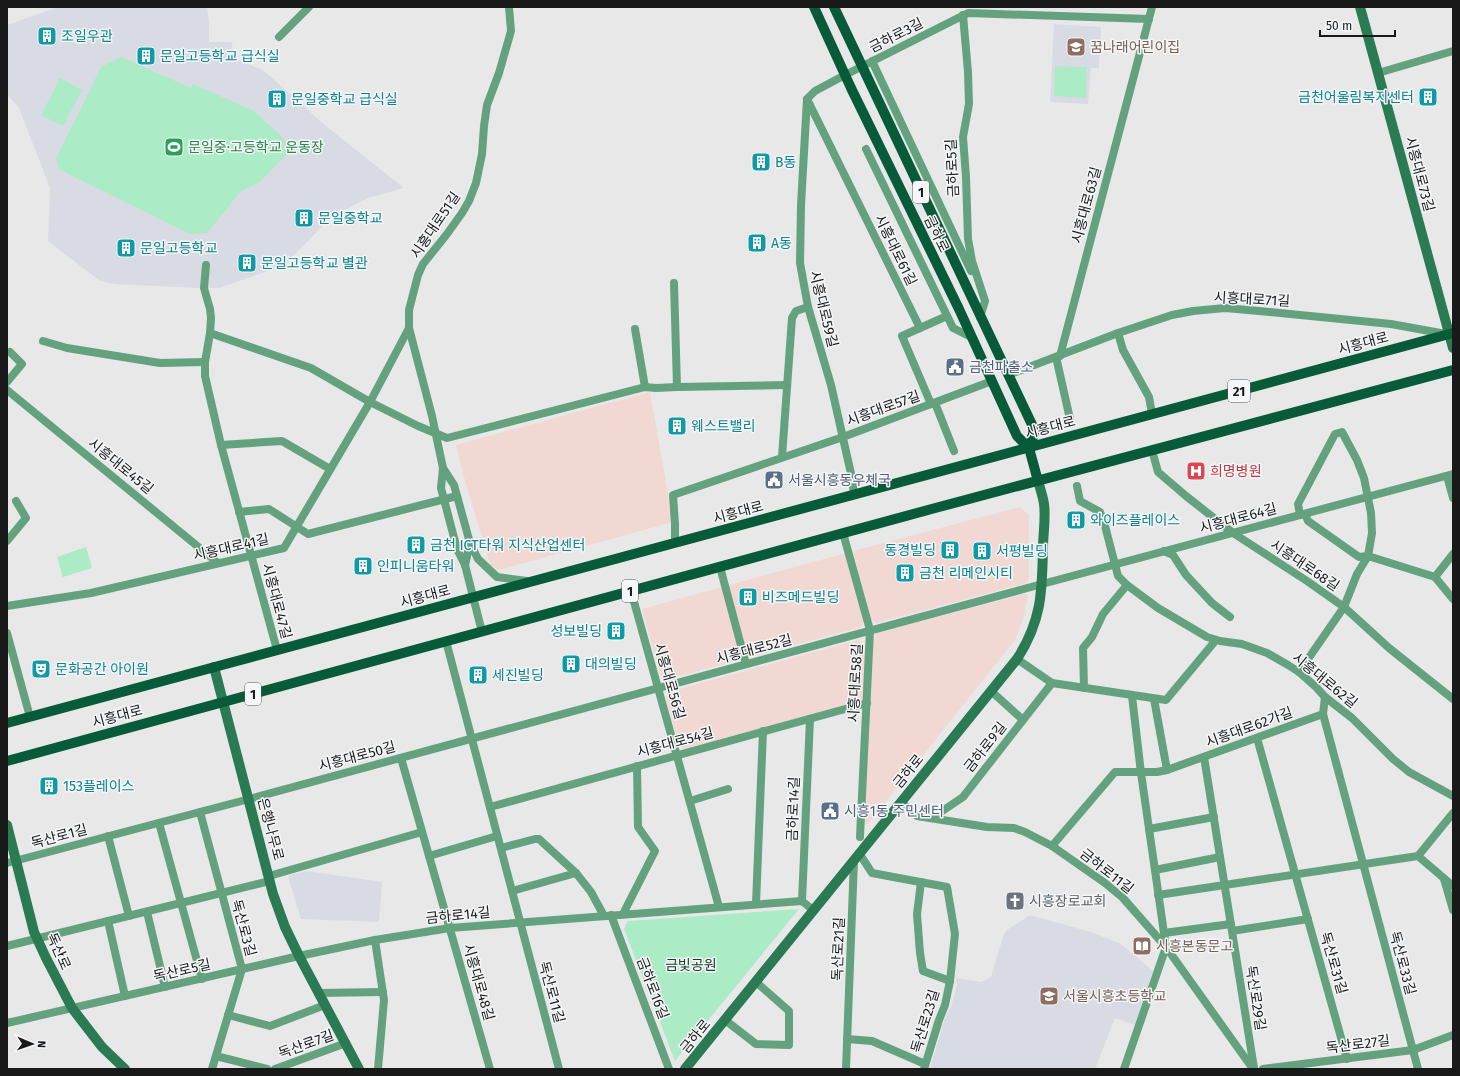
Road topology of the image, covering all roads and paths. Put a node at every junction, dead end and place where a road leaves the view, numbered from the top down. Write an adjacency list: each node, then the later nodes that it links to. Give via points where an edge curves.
1 (309, 7): 9 (street)
2 (509, 7): 23 (street, 시흥대로51길, via 511,31 500,73 487,105 476,183 462,213 423,264 410,310)
3 (814, 7): 14 (main road, 금하로 / 1)
4 (834, 7): 12 (main road, 금하로 / 1)
5 (1152, 7): 8 (street, 시흥대로63길)
6 (1360, 7): 13 (main road, 시흥대로73길)
7 (963, 15): 8 (street, 금하로3길, via 968,13); 11 (street, 금하로3길); 19 (street, 금하로5길, via 968,72 968,104 962,137 968,239)
8 (1149, 19): 33 (street, 시흥대로63길)
9 (279, 37)
10 (1453, 51): 13 (street)
11 (872, 61): 12 (street, 금하로3길); 19 (street)
12 (862, 66): 14 (street, 금하로3길); 22 (main road, 금하로 / 1)
13 (1378, 73): 28 (main road, 시흥대로73길)
14 (845, 74): 15 (street, via 815,91); 29 (main road, 금하로 / 1)
15 (807, 99): 20 (street, 시흥대로59길, via 800,263); 24 (street, 시흥대로61길)
16 (866, 149): 21 (street)
17 (206, 265): 26 (street, 시흥대로47길, via 204,288 210,309)
18 (674, 283): 41 (street)
19 (980, 290): 22 (street, 금하로5길, via 985,301)
20 (808, 307): 39 (street, via 796,311 792,318); 48 (street, 시흥대로59길)
21 (947, 316): 24 (street); 29 (street, via 953,328)
22 (980, 317): 36 (main road, 금하로 / 1)
23 (409, 328): 43 (street, 시흥대로41길); 47 (street, 시흥대로51길)
24 (920, 328): 44 (street, via 902,336)
25 (635, 330): 40 (street)
26 (210, 333): 34 (street, 시흥대로47길); 43 (street, via 311,368)
27 (1118, 333): 28 (street, 시흥대로71길, via 1172,315 1225,308 1391,324); 33 (street, 시흥대로71길); 45 (street, via 1123,350 1149,397)
28 (1451, 334): 31 (main road, 시흥대로73길); 45 (main road, 시흥대로 / 21)
29 (971, 337): 37 (main road, 금하로 / 1)
30 (43, 341): 34 (street, via 67,348 160,363)
31 (1453, 348)
32 (10, 352): 38 (street, via 22,364)
33 (1058, 357): 36 (street); 46 (street)
34 (205, 362): 49 (street, 시흥대로47길, via 205,376)
35 (1453, 370): 51 (main road, 시흥대로)
36 (1008, 375): 50 (main road, 금하로 / 1, via 1035,431)
37 (992, 381): 44 (street, 시흥대로57길); 50 (main road, 금하로 / 1, via 1017,436)
38 (7, 382)
39 (787, 385): 41 (street); 53 (street)
40 (645, 387): 41 (street); 47 (street, via 447,438)
41 (677, 387)
42 (7, 390): 77 (street, 시흥대로45길)
43 (370, 402): 47 (street); 55 (street, 시흥대로41길)
44 (933, 404): 48 (street, 시흥대로57길); 52 (street)
45 (1152, 414): 50 (main road, 시흥대로 / 21)
46 (1070, 419)
47 (436, 433): 54 (street, 시흥대로51길)
48 (843, 437): 53 (street, 시흥대로57길); 59 (street, 시흥대로59길)
49 (221, 445): 55 (street, via 282,441); 65 (street, 시흥대로47길)
50 (1029, 448): 57 (main road, 금하로 / 1); 59 (main road, 시흥대로)
51 (1152, 450): 57 (main road, 시흥대로); 69 (street, 시흥대로68길, via 1158,472)
52 (954, 451)
53 (782, 457): 71 (street, 시흥대로57길, via 673,495)
54 (443, 468): 60 (street, 시흥대로51길, via 454,485); 63 (street, 시흥대로51길, via 441,488)
55 (330, 469): 67 (street, 시흥대로41길)
56 (1450, 475): 61 (street, 시흥대로64길); 62 (street)
57 (1038, 481): 68 (main road, 시흥대로 / 1); 83 (main road, 금하로, via 1044,505)
58 (1077, 486): 78 (street, 시흥대로62길, via 1080,501 1100,512)
59 (854, 495): 71 (main road, 시흥대로)
60 (457, 496): 63 (street); 72 (street, 시흥대로51길)
61 (1368, 497): 66 (street, 시흥대로64길); 66 (street, via 1357,460 1342,432 1335,434 1298,504); 76 (street, via 1372,533)
62 (1453, 498)
63 (444, 499): 67 (street, via 308,534); 79 (street, 시흥대로51길, via 457,549)
64 (16, 501): 70 (street, via 26,518)
65 (239, 512): 67 (street, via 269,509); 75 (street, 시흥대로47길)
66 (1303, 514): 69 (street, 시흥대로64길); 76 (street, via 1308,521 1359,557)
67 (296, 527): 75 (street, 시흥대로41길, via 284,548)
68 (843, 533): 80 (main road, 시흥대로 / 1); 91 (street, 시흥대로58길)
69 (1232, 533): 73 (street, 시흥대로64길); 89 (street, 시흥대로68길)
70 (7, 541)
71 (675, 543): 82 (main road, 시흥대로)
72 (470, 544): 79 (street, 시흥대로51길); 82 (street, via 478,559 497,577)
73 (1164, 551): 78 (street, 시흥대로64길); 90 (street, via 1173,555 1186,575 1212,604)
74 (1453, 554): 81 (street)
75 (251, 555): 77 (street, 시흥대로41길); 96 (street, 시흥대로47길)
76 (1368, 556): 81 (street); 89 (street, via 1357,574)
77 (218, 563): 88 (street, 시흥대로41길, via 91,593)
78 (1114, 564): 83 (street); 84 (street, 시흥대로62길, via 1118,576)
79 (465, 565): 86 (street, 시흥대로51길)
80 (720, 567): 85 (main road, 시흥대로 / 1); 98 (street)
81 (1435, 577): 87 (street)
82 (532, 582): 86 (main road, 시흥대로)
83 (1043, 584): 91 (street, 시흥대로52길); 97 (main road, 금하로, via 1030,637)
84 (1127, 585): 94 (street, 시흥대로62길, via 1158,608 1208,638); 103 (street, via 1103,614 1092,637 1083,648)
85 (632, 591): 92 (main road, 시흥대로 / 1); 102 (street, 시흥대로56길)
86 (473, 597): 92 (street, 시흥대로51길); 96 (main road, 시흥대로)
87 (1453, 599)
88 (7, 606)
89 (1344, 607): 100 (street); 108 (street, 시흥대로68길, via 1389,648)
90 (1230, 617)
91 (870, 630): 98 (street, 시흥대로52길); 110 (street, 시흥대로58길)
92 (482, 632): 95 (main road, 시흥대로 / 1)
93 (7, 633): 112 (street)
94 (1216, 640): 100 (street, 시흥대로62길, via 1242,644 1267,653); 107 (street, via 1166,700)
95 (446, 641): 109 (main road, 시흥대로 / 1); 118 (street)
96 (277, 650): 99 (main road, 시흥대로)
97 (1017, 659): 101 (street); 104 (main road, 금하로)
98 (746, 664): 102 (street, 시흥대로52길)
99 (214, 667): 109 (main road, 은행나무로); 112 (main road, 시흥대로)
100 (1299, 672): 106 (street, 시흥대로62길)
101 (1052, 683): 103 (street); 114 (street, 금하로9길)
102 (658, 688): 118 (street, 시흥대로52길); 119 (street, 시흥대로56길)
103 (1084, 688): 105 (street)
104 (991, 691): 114 (street); 130 (main road, 금하로)
105 (1132, 696): 107 (street); 125 (street)
106 (1324, 697): 111 (street); 127 (street, 시흥대로62길, via 1352,718 1409,772)
107 (1154, 699): 124 (street)
108 (1453, 699)
109 (223, 702): 122 (main road, 시흥대로 / 1); 128 (main road, 은행나무로)
110 (867, 703): 113 (street, 시흥대로54길); 142 (street, 시흥대로58길)
111 (1323, 714): 117 (street, 시흥대로62가길); 150 (street, 독산로33길)
112 (30, 717): 115 (main road, 시흥대로)
113 (810, 719): 116 (street, 시흥대로54길); 162 (street, 금하로14길)
114 (1023, 720): 135 (street, 금하로9길, via 963,797)
115 (7, 723)
116 (763, 731): 119 (street, 시흥대로54길); 164 (street)
117 (1257, 738): 120 (street, 시흥대로62가길); 153 (street, 독산로31길)
118 (472, 739): 121 (street, 시흥대로50길); 131 (street)
119 (677, 755): 123 (street, 시흥대로54길); 129 (street, 시흥대로56길)
120 (1204, 757): 124 (street, 시흥대로62가길); 134 (street, 독산로29길)
121 (401, 758): 128 (street, 시흥대로50길); 139 (street, 시흥대로48길)
122 (7, 761)
123 (637, 766): 131 (street, 시흥대로54길); 169 (street, via 638,826 655,851)
124 (1167, 770): 125 (street, 시흥대로62가길)
125 (1141, 772): 138 (street); 143 (street, 시흥대로62가길, via 1115,772)
126 (728, 789): 129 (street)
127 (1453, 796)
128 (249, 799): 132 (street, 독산로1길); 154 (main road, 은행나무로)
129 (690, 801): 165 (street, 시흥대로56길)
130 (901, 802): 135 (street, 금하로11길, via 917,816); 147 (main road, 금하로)
131 (490, 807): 141 (street)
132 (200, 812): 136 (street, 독산로1길); 160 (street)
133 (1453, 813): 146 (street)
134 (1214, 817): 138 (street); 148 (street, 독산로29길)
135 (932, 818): 143 (street, 금하로11길, via 987,827 1014,828)
136 (159, 823): 140 (street, 독산로1길); 163 (street)
137 (7, 825): 149 (main road, 독산로)
138 (1149, 829): 151 (street)
139 (422, 832): 145 (street, 시흥대로48길); 154 (street)
140 (108, 836): 149 (street, 독산로1길); 170 (street, 독산로1길)
141 (497, 836): 144 (street); 145 (street)
142 (860, 837)
143 (1052, 846): 181 (street, 금하로11길, via 1123,898)
144 (500, 848): 152 (street, via 537,838); 159 (street)
145 (429, 856): 176 (street, 시흥대로48길)
146 (1418, 856): 150 (street); 155 (street)
147 (857, 857): 156 (street, 독산로23길, via 872,873); 166 (main road, 금하로); 197 (street, 독산로21길)
148 (1220, 858): 151 (street); 157 (street, 독산로29길)
149 (12, 862): 178 (main road, 독산로)
150 (1363, 864): 153 (street); 199 (street, 독산로33길)
151 (1155, 870): 161 (street)
152 (576, 873): 159 (street); 171 (street)
153 (1295, 874): 157 (street); 172 (street, 독산로31길)
154 (270, 879): 160 (street, 독산로3길); 182 (main road, 은행나무로, via 285,927)
155 (1444, 879): 158 (street); 167 (street)
156 (921, 882): 185 (street, 독산로23길, via 917,914 923,971); 185 (street, 독산로23길, via 947,887 955,934)
157 (1225, 885): 161 (street); 175 (street, 독산로29길)
158 (1453, 886)
159 (512, 891): 174 (street)
160 (221, 893): 163 (street, 독산로3길); 183 (street, 독산로3길)
161 (1158, 895): 177 (street)
162 (802, 901): 164 (street, 금하로14길); 166 (street)
163 (181, 903): 168 (street, 독산로3길); 184 (street)
164 (756, 904): 165 (street, 금하로14길)
165 (720, 907): 169 (street, 금하로14길)
166 (813, 910): 186 (main road, 금하로)
167 (1453, 910)
168 (147, 912): 170 (street, 독산로3길); 187 (street)
169 (623, 914): 171 (street, 금하로14길)
170 (129, 916): 173 (street, 독산로3길)
171 (608, 916): 174 (street, 금하로14길); 211 (street, 금하로16길)
172 (1308, 919): 175 (street); 201 (street, 독산로31길)
173 (108, 921): 178 (street, 독산로3길); 190 (street)
174 (520, 922): 176 (street, 금하로14길); 210 (street, 독산로11길)
175 (1232, 927): 177 (street, via 1206,927); 215 (street, 독산로29길)
176 (450, 928): 179 (street, 금하로14길); 209 (street, 시흥대로48길)
177 (1164, 933): 181 (street)
178 (38, 939): 180 (street, 독산로3길); 192 (main road, 독산로)
179 (375, 940): 182 (street, 금하로14길); 188 (street)
180 (7, 946)
181 (1166, 947): 214 (street); 215 (street, 금하로11길)
182 (299, 956): 183 (street, 독산로5길); 189 (main road, 은행나무로)
183 (242, 969): 184 (street, 독산로5길); 193 (street)
184 (202, 979): 187 (street, 독산로5길)
185 (950, 981): 202 (street, 독산로23길)
186 (756, 982): 194 (main road, 금하로); 194 (street, 금하로, via 789,1011 789,1046 756,1044)
187 (165, 987): 190 (street, 독산로5길)
188 (383, 992): 189 (street); 208 (street)
189 (318, 993): 191 (main road, 은행나무로)
190 (125, 996): 192 (street, 독산로5길)
191 (324, 1005): 193 (street, 독산로7길, via 270,1026); 198 (main road, 은행나무로)
192 (72, 1008): 195 (street, 독산로5길); 203 (main road, 독산로, via 102,1047)
193 (228, 1015): 200 (street)
194 (725, 1020): 212 (main road, 금하로)
195 (7, 1023)
196 (1453, 1035): 199 (street, 독산로27길)
197 (848, 1039): 202 (street, via 872,1041); 213 (street, 독산로21길)
198 (346, 1043): 206 (street, 독산로7길); 207 (main road, 은행나무로)
199 (1413, 1050): 201 (street, 독산로27길); 217 (street, 독산로33길)
200 (216, 1056): 204 (street); 205 (street, 독산로7길)
201 (1347, 1059): 216 (street, 독산로27길)
202 (925, 1067)
203 (124, 1069)
204 (212, 1069)
205 (267, 1069)
206 (275, 1069)
207 (359, 1069)
208 (378, 1069)
209 (490, 1069)
210 (559, 1069)
211 (669, 1069)
212 (686, 1069)
213 (846, 1069)
214 (1124, 1069)
215 (1254, 1069)
216 (1263, 1069)
217 (1418, 1069)

